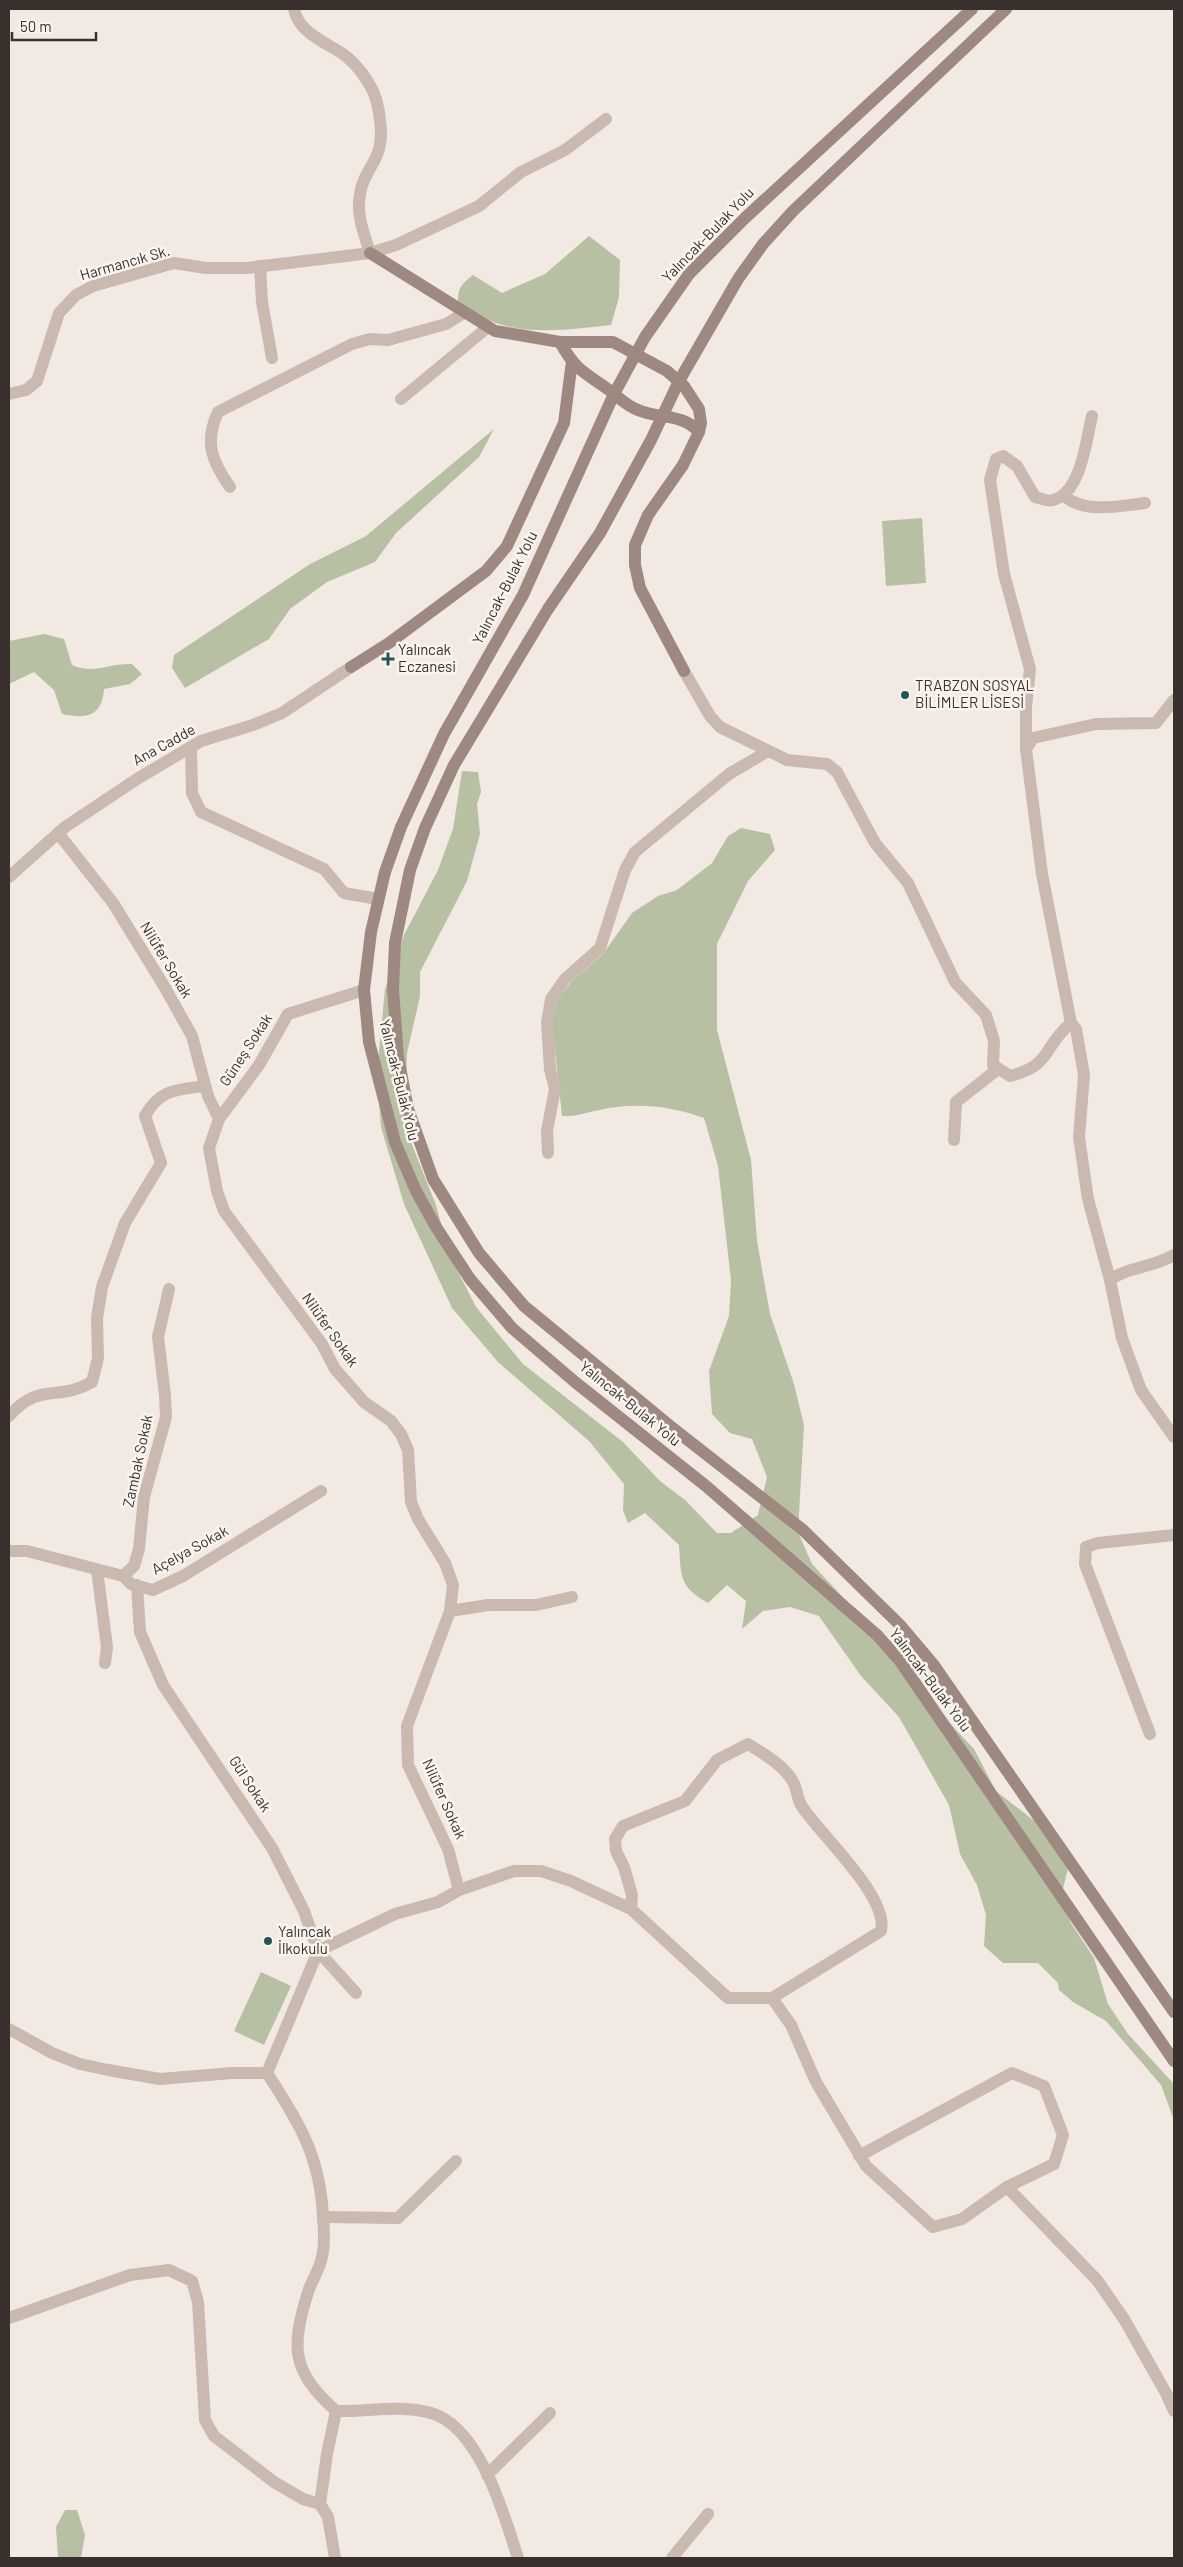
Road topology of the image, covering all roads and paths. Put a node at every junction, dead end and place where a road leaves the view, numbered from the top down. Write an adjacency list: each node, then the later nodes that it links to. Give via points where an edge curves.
1 (294, 9): 5 (street, via 302,27 345,55 359,70 376,98 379,149 363,178 358,218)
2 (972, 9): 10 (main road, Yalıncak-Bulak Yolu, via 813,153 696,267 675,292)
3 (1006, 9): 13 (main road, Yalıncak-Bulak Yolu, via 793,211 763,244 738,279)
4 (606, 119): 5 (street, Harmancık Sk., via 565,150 521,172 479,206 418,237)
5 (370, 252): 6 (street, Harmancık Sk.); 7 (main road)
6 (260, 266): 11 (street, via 262,302); 14 (street, Harmancık Sk., via 206,268 174,263 84,290 59,313 37,382 26,390)
7 (464, 313): 8 (main road); 20 (street, via 446,324 388,340 370,339 352,344 218,412 212,425 210,447 215,467)
8 (488, 328): 9 (main road, via 510,335); 16 (street)
9 (560, 342): 10 (main road, via 613,342); 12 (main road)
10 (635, 355): 13 (main road, via 659,366); 15 (main road, Yalıncak-Bulak Yolu)
11 (272, 358)
12 (572, 362): 15 (main road, via 586,376); 23 (main road, via 564,423 507,546 486,571)
13 (679, 381): 17 (main road, Yalıncak-Bulak Yolu); 19 (main road, via 699,409)
14 (9, 394)
15 (614, 394): 17 (main road, via 638,410); 31 (main road, Yalıncak-Bulak Yolu, via 523,595 444,734 401,827)
16 (401, 399)
17 (663, 414): 19 (main road, via 689,423); 59 (main road, Yalıncak-Bulak Yolu, via 600,533 548,610 454,764 423,834 410,870 395,943 393,989 398,1057 408,1109 433,1179 453,1214 479,1253 524,1306 719,1466 803,1530 901,1626 927,1656)
18 (1092, 416): 21 (street, via 1075,482)
19 (699, 432): 24 (main road, via 683,465 648,515 635,545 640,588)
20 (230, 487)
21 (1064, 496): 22 (street, via 1071,502 1102,508); 27 (street, via 1051,501 1035,497 1017,466 1003,456 996,459 990,480 1004,574 1030,669)
22 (1145, 503)
23 (351, 667): 26 (street, Ana Cadde, via 282,713)
24 (684, 671): 28 (street, via 720,727)
25 (1174, 700): 27 (street, via 1156,723 1096,724 1032,738)
26 (191, 747): 29 (street, Ana Cadde); 31 (street, via 192,793 201,812 324,869 344,893)
27 (1026, 749): 33 (street, via 1042,874)
28 (768, 751): 34 (street, via 787,760 827,764 837,772 875,843 908,883 955,982 986,1015 994,1041 993,1065); 38 (street, via 729,774 635,852 625,870 600,948 565,979 551,999 547,1024 550,1069 555,1089 547,1131)
29 (58, 833): 30 (street, Ana Cadde); 35 (street, Nilüfer Sokak, via 113,903 164,986 192,1036)
30 (9, 877)
31 (378, 899): 32 (main road, Yalıncak-Bulak Yolu)
32 (364, 990): 36 (street, Güneş Sokak, via 288,1014 259,1065); 61 (main road, Yalıncak-Bulak Yolu, via 369,1042 395,1142 419,1196 470,1279 512,1328 706,1486 877,1635 900,1661)
33 (1071, 1023): 34 (street, via 1061,1032 1042,1062 1027,1072 1010,1076); 40 (street, via 1076,1030 1084,1075 1079,1137 1086,1190)
34 (998, 1068): 37 (street, via 956,1102)
35 (205, 1086): 36 (street, Nilüfer Sokak); 42 (street, via 166,1093 154,1101 145,1116 161,1163 125,1223 102,1287 97,1318 98,1358 92,1382 78,1390 29,1397)
36 (218, 1119): 51 (street, Nilüfer Sokak, via 209,1148 224,1211 322,1344 335,1369 364,1402 392,1420 402,1434 408,1450 411,1502 445,1563 453,1585)
37 (954, 1140)
38 (548, 1153)
39 (1174, 1255): 40 (street, via 1147,1268 1123,1271)
40 (1110, 1280): 43 (street, via 1122,1338 1141,1390)
41 (169, 1289): 48 (street, Zambak Sokak, via 158,1336 166,1418 144,1497 139,1549 134,1566)
42 (9, 1416)
43 (1174, 1437)
44 (321, 1491): 49 (street, Açelya Sokak, via 183,1576 153,1590)
45 (1174, 1535): 53 (street, via 1086,1547 1085,1564)
46 (9, 1551): 47 (street, Açelya Sokak, via 28,1551)
47 (97, 1570): 48 (street, Açelya Sokak); 52 (street)
48 (123, 1576): 49 (street, Açelya Sokak)
49 (137, 1585): 56 (street, Gül Sokak, via 140,1632 163,1685 272,1848 304,1911)
50 (572, 1597): 51 (street, via 536,1605 488,1605)
51 (450, 1611): 54 (street, Nilüfer Sokak, via 407,1726 408,1765 448,1849)
52 (105, 1664)
53 (1150, 1734)
54 (459, 1890): 55 (street, via 514,1871 541,1871); 56 (street, via 438,1902 396,1914)
55 (631, 1909): 58 (street, via 728,1998); 58 (street, via 632,1895 616,1851 615,1839 623,1826 685,1801 717,1760 748,1744 772,1758 792,1780 800,1804 866,1885 883,1922 881,1931)
56 (318, 1951): 57 (street, Gül Sokak); 62 (street)
57 (356, 1993)
58 (772, 1998): 63 (street, via 791,2025 816,2082)
59 (1174, 2012)
60 (9, 2029): 62 (street, via 52,2053 80,2064 134,2075 160,2079)
61 (1174, 2061)
62 (266, 2073): 66 (street, via 314,2155)
63 (860, 2156): 65 (street, via 866,2166 933,2227 962,2219); 65 (street, via 1012,2073 1044,2086 1063,2135 1054,2164)
64 (456, 2161): 66 (street, via 398,2218)
65 (1007, 2187): 69 (street, via 1098,2280 1124,2319)
66 (323, 2217): 68 (street, via 322,2257 298,2331 298,2363 309,2385)
67 (9, 2318): 72 (street, via 130,2276 169,2270 192,2282 198,2302 205,2420 214,2436 274,2482 303,2499)
68 (336, 2411): 71 (street, via 403,2409 431,2413 464,2435); 72 (street)
69 (1174, 2412)
70 (550, 2413): 71 (street)
71 (487, 2475): 75 (street)
72 (320, 2504): 74 (street, via 328,2517)
73 (708, 2514): 76 (street)
74 (335, 2558)
75 (518, 2558)
76 (672, 2558)

